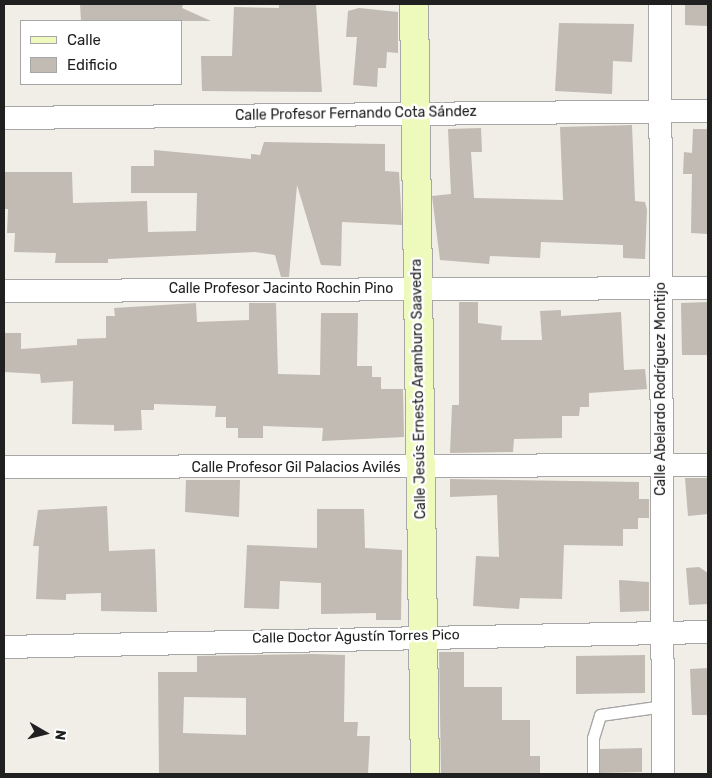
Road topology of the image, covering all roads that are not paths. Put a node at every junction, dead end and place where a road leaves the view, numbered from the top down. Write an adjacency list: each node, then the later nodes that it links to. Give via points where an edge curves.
1 (414, 4): 5 (street, Calle Jesús Ernesto Aramburo Saavedra)
2 (660, 4): 3 (street, Calle Abelardo Rodríguez Montijo)
3 (660, 112): 4 (street, Calle Profesor Fernando Cota Sández); 5 (street, Calle Profesor Fernando Cota Sández); 8 (street, Calle Abelardo Rodríguez Montijo)
4 (708, 112)
5 (416, 113): 6 (street, Calle Profesor Fernando Cota Sández); 7 (street, Calle Jesús Ernesto Aramburo Saavedra)
6 (4, 118)
7 (418, 288): 8 (street, Calle Profesor Jacinto Rochin Pino); 10 (street, Calle Profesor Jacinto Rochin Pino); 14 (street, Calle Jesús Ernesto Aramburo Saavedra)
8 (661, 288): 9 (street, Calle Profesor Jacinto Rochin Pino); 12 (street, Calle Abelardo Rodríguez Montijo)
9 (708, 288)
10 (4, 291)
11 (708, 465): 12 (street, Calle Profesor Gil Palacios Avilés)
12 (662, 466): 14 (street, Calle Profesor Gil Palacios Avilés); 15 (street, Calle Abelardo Rodríguez Montijo)
13 (4, 467): 14 (street, Calle Profesor Gil Palacios Avilés)
14 (418, 468): 17 (street, Calle Jesús Ernesto Aramburo Saavedra)
15 (662, 632): 16 (street, Calle Doctor Agustín Torres Pico); 17 (street, Calle Doctor Agustín Torres Pico); 19 (street, Calle Abelardo Rodríguez Montijo)
16 (708, 632)
17 (424, 635): 18 (street, Calle Doctor Agustín Torres Pico); 20 (street, Calle Jesús Ernesto Aramburo Saavedra)
18 (4, 647)
19 (662, 706): 21 (lane, via 600,715 593,738); 22 (street, Calle Abelardo Rodríguez Montijo)
20 (425, 774)
21 (593, 774)
22 (663, 774)

